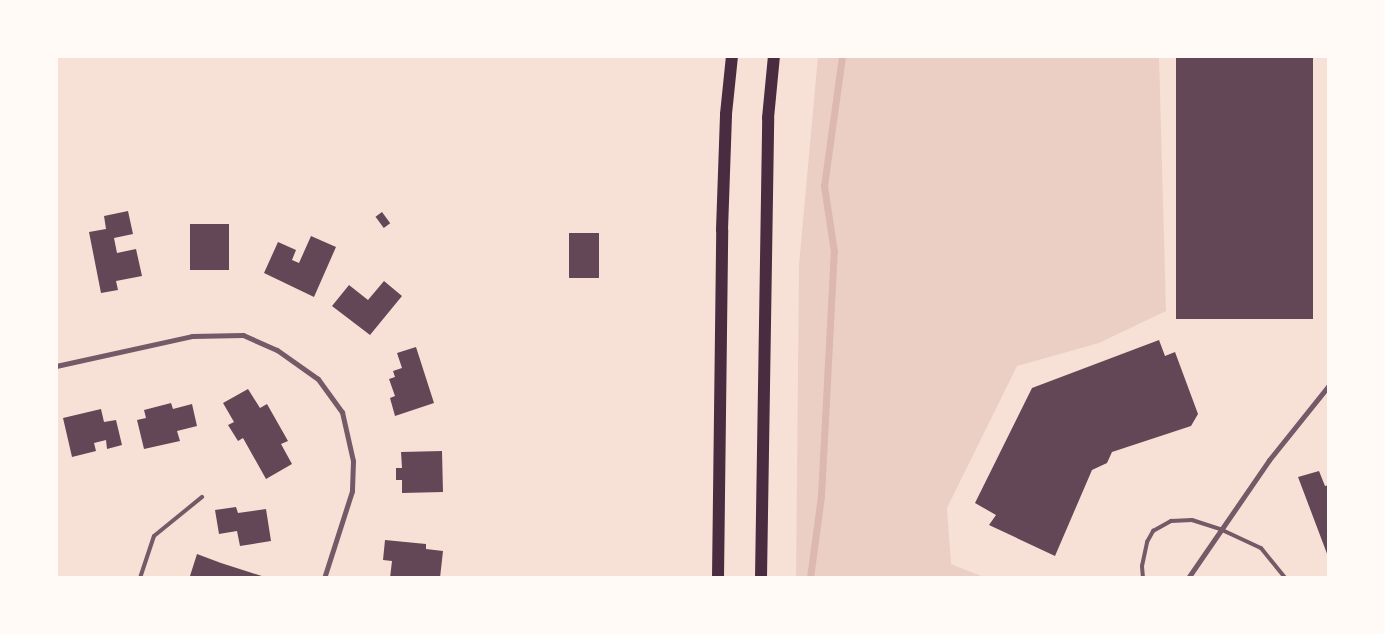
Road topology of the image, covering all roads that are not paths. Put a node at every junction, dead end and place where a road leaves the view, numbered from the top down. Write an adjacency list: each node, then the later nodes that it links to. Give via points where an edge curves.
1 (732, 56): 9 (main road, via 726,114 722,230)
2 (774, 56): 10 (main road, via 768,118)
3 (56, 366): 8 (street, via 192,336 243,335 277,350 318,379 342,412 353,461 352,491)
4 (1329, 386): 6 (street, via 1269,460)
5 (202, 497): 7 (lane, via 154,536)
6 (1220, 528): 11 (lane, via 1192,520 1171,522 1153,531 1147,542); 12 (street); 13 (lane, via 1261,548)
7 (140, 578)
8 (324, 578)
9 (718, 578)
10 (761, 578)
11 (1143, 578)
12 (1188, 578)
13 (1285, 578)

